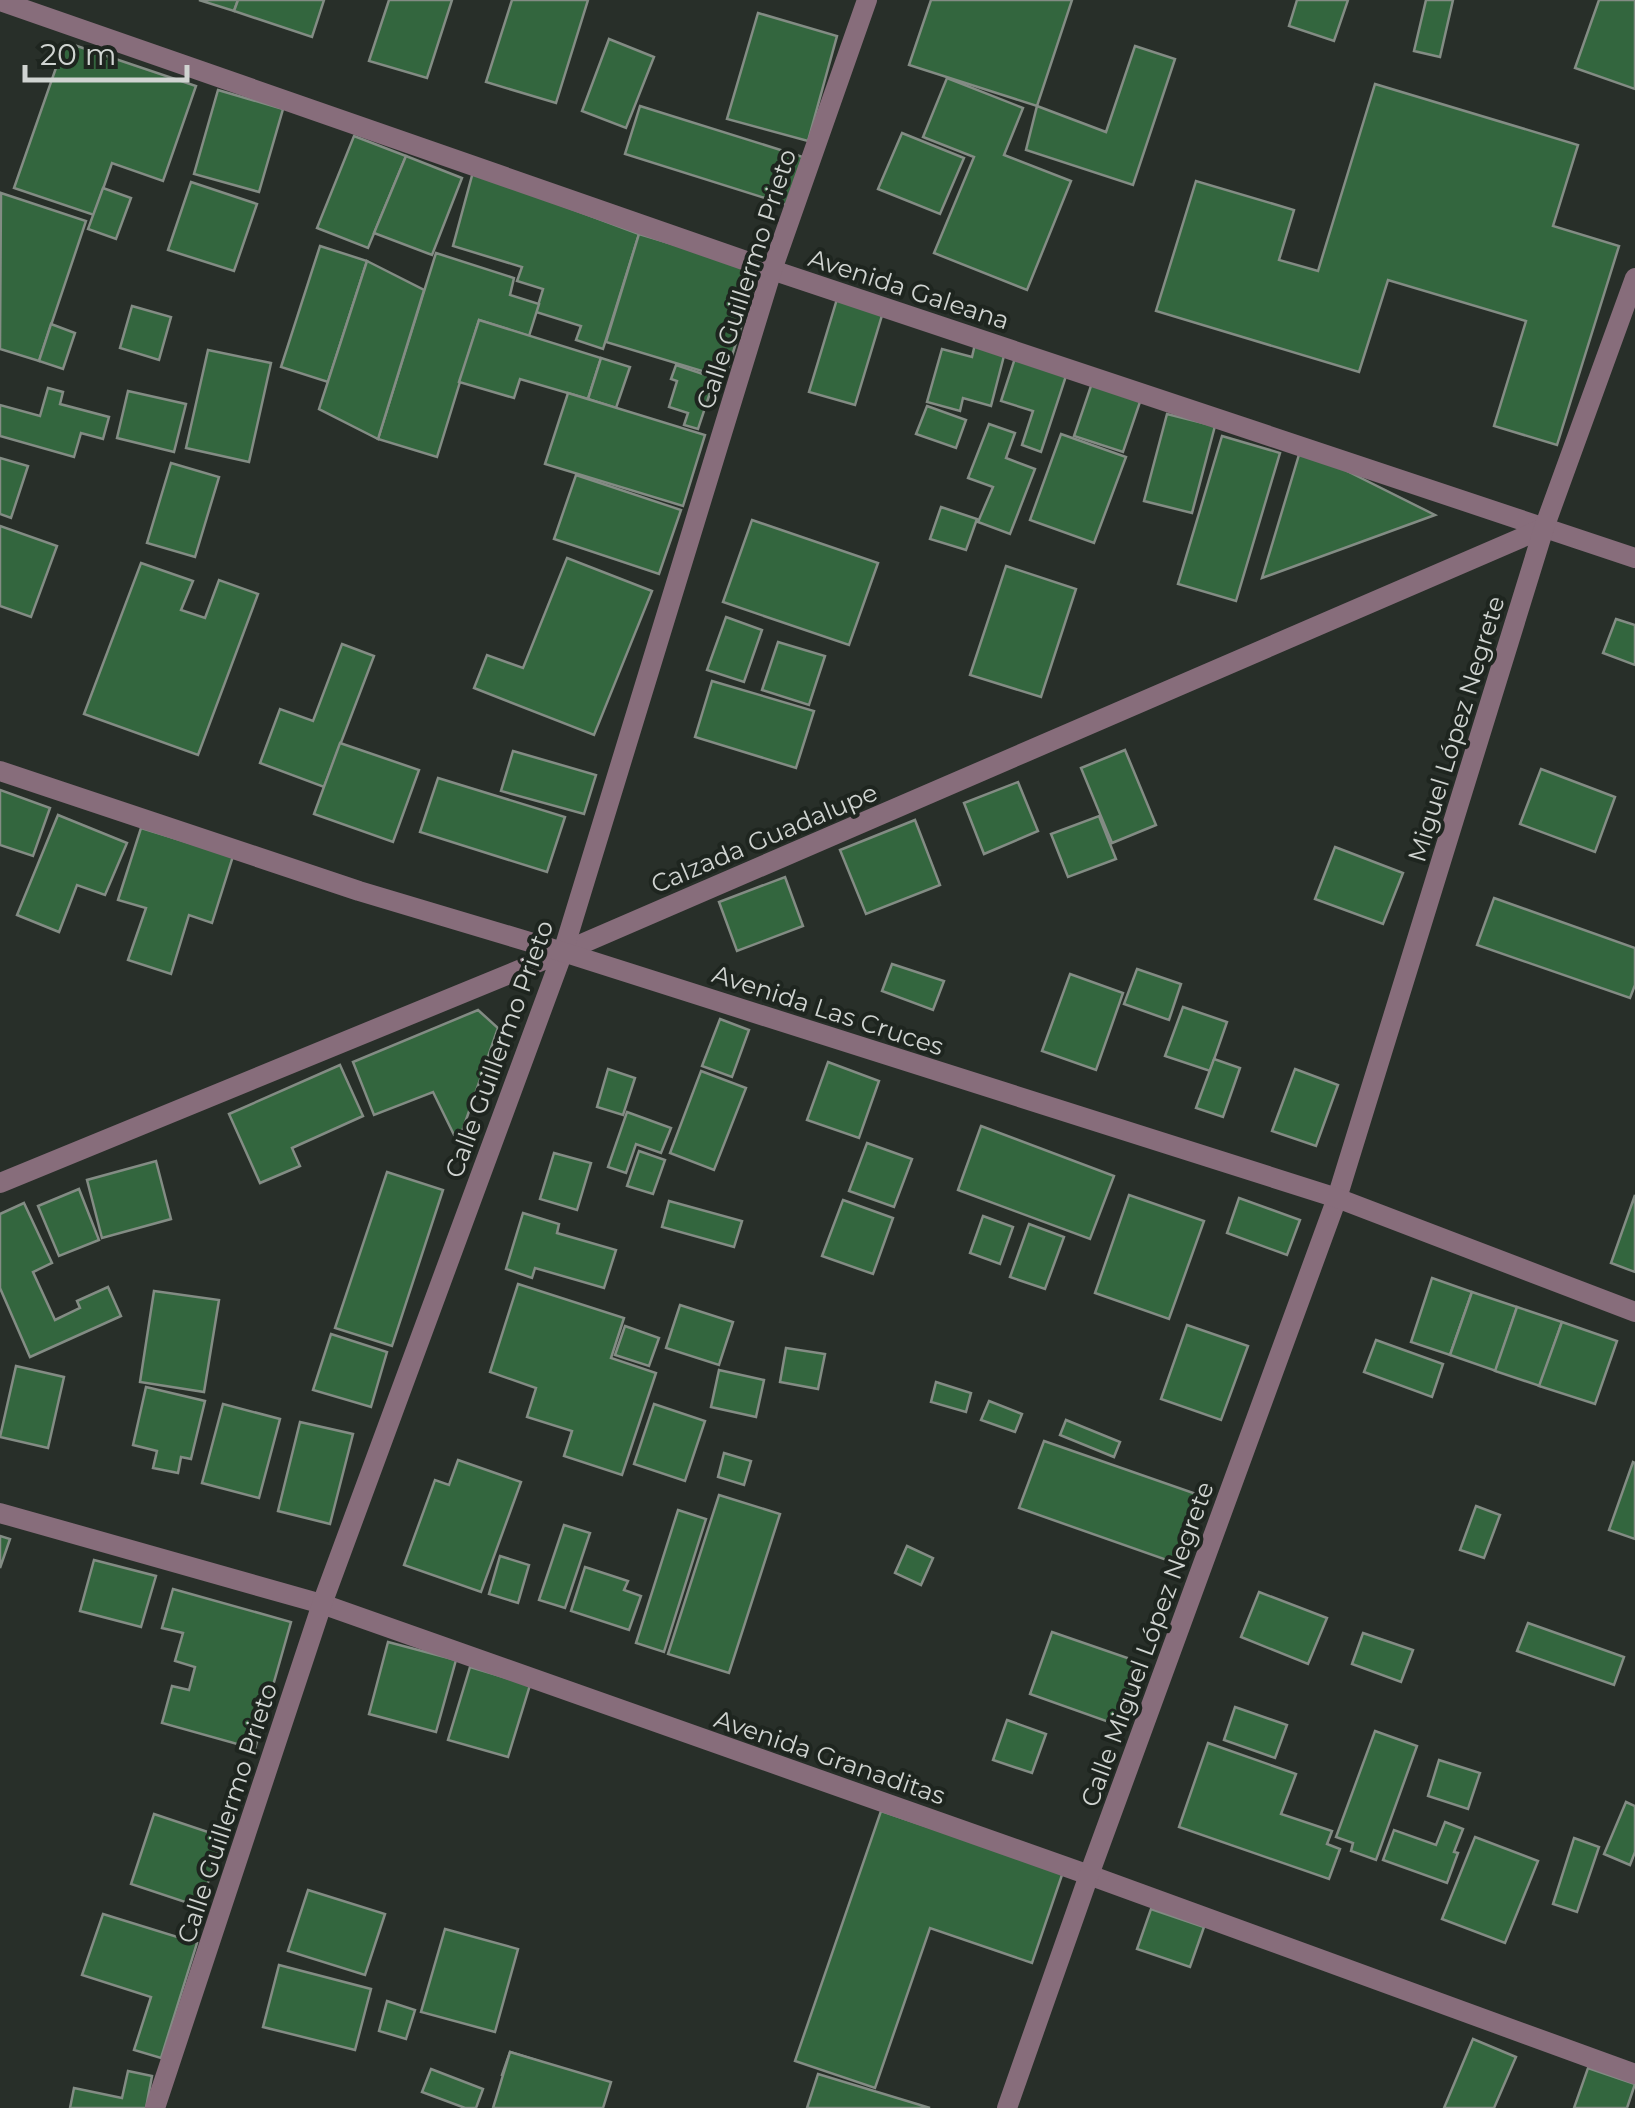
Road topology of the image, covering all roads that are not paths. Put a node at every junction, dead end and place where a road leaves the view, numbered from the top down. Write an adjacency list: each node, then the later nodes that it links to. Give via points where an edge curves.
1 (867, 0): 3 (street, Calle Guillermo Prieto)
2 (3, 5): 3 (street, Avenida Galeana)
3 (772, 270): 5 (street, Avenida Galeana); 8 (street, Calle Guillermo Prieto)
4 (1635, 278): 5 (street, Miguel López Negrete)
5 (1544, 528): 6 (street, Avenida Galeana); 8 (street, Calzada Guadalupe); 10 (street, Miguel López Negrete)
6 (1635, 558)
7 (0, 771): 8 (street, Avenida Las Cruces)
8 (563, 952): 9 (street, Calzada Guadalupe); 10 (street, Avenida Las Cruces); 13 (street, Calle Guillermo Prieto)
9 (0, 1183)
10 (1337, 1198): 11 (street, Avenida Las Cruces); 14 (street, Calle Miguel López Negrete)
11 (1635, 1312)
12 (0, 1513): 13 (street, Avenida Granaditas)
13 (322, 1604): 14 (street, Avenida Granaditas); 16 (street, Calle Guillermo Prieto)
14 (1089, 1875): 15 (street, Avenida Granaditas); 17 (street, Calle Miguel López Negrete)
15 (1635, 2074)
16 (155, 2108)
17 (1006, 2108)

